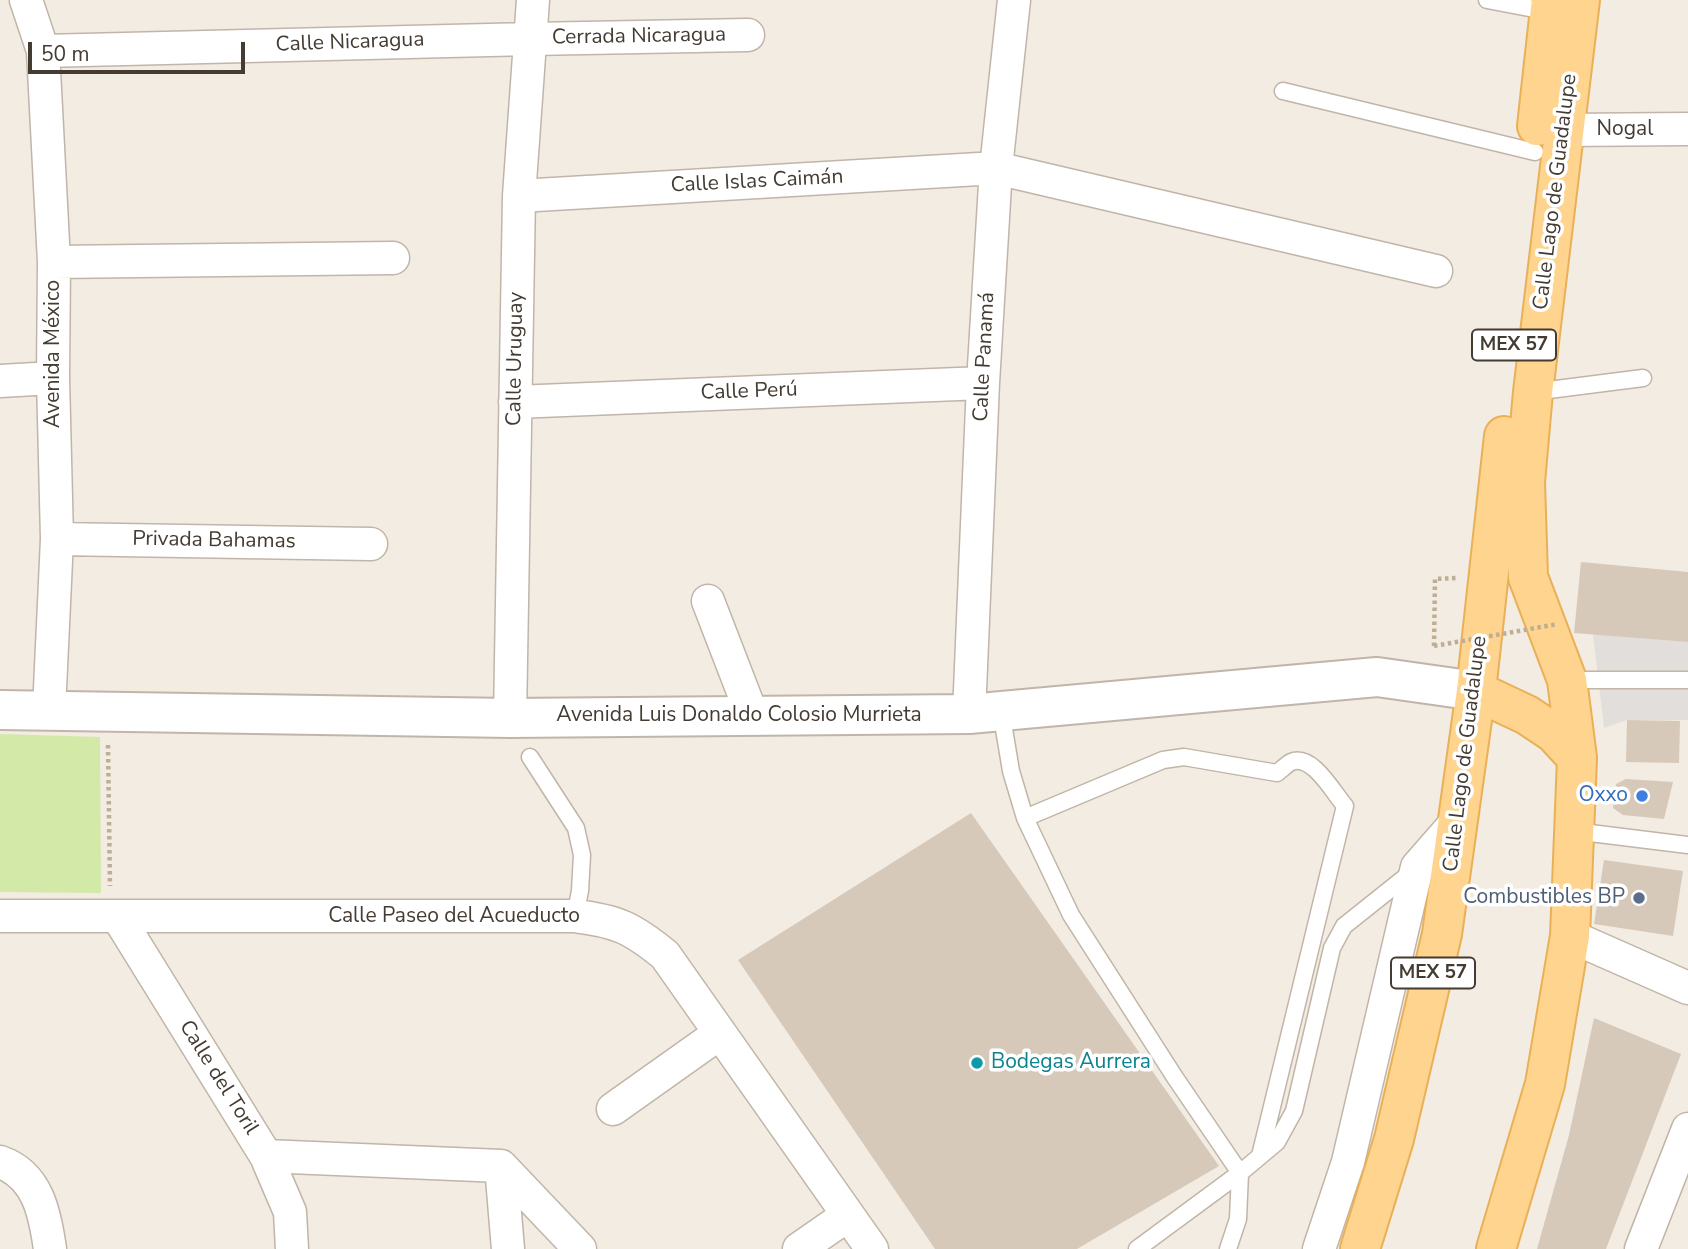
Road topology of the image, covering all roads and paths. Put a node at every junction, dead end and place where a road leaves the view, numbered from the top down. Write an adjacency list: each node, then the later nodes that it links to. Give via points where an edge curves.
1 (26, 0): 8 (street, Avenida México)
2 (533, 0): 7 (street, Calle Uruguay)
3 (1014, 0): 12 (street, Calle Panamá)
4 (1487, 0): 5 (lane)
5 (1560, 4): 11 (main road, Calle Lago de Guadalupe / MEX 57)
6 (748, 35): 7 (street, Cerrada Nicaragua)
7 (530, 38): 8 (street, Calle Nicaragua); 13 (street, Calle Uruguay)
8 (43, 51): 15 (street, Avenida México)
9 (1283, 90): 11 (lane)
10 (1688, 130): 11 (street, Nogal)
11 (1549, 141): 21 (main road, Calle Lago de Guadalupe / MEX 57); 30 (main road, Calle Lago de Guadalupe / MEX 57)
12 (996, 168): 13 (street, Calle Islas Caimán); 16 (street, Calle Islas Caimán); 20 (street, Calle Panamá)
13 (519, 196): 22 (street, Calle Uruguay)
14 (393, 257): 15 (street)
15 (54, 262): 17 (street, Avenida México)
16 (1436, 271)
17 (53, 378): 19 (street); 23 (street, Avenida México)
18 (1643, 378): 21 (lane)
19 (0, 382)
20 (983, 383): 22 (street, Calle Perú); 34 (street, Calle Panamá)
21 (1533, 392): 28 (main road, Calle Lago de Guadalupe / MEX 57, via 1525,482 1528,577)
22 (515, 402): 36 (street, Calle Uruguay)
23 (57, 538): 24 (street, Privada Bahamas); 32 (street, Avenida México)
24 (371, 544)
25 (1435, 579): 27 (path, bridge, via 1434,646)
26 (708, 601): 35 (street)
27 (1558, 624)
28 (1567, 680): 29 (lane); 38 (main road, Calle Lago de Guadalupe / MEX 57)
29 (1688, 680)
30 (1476, 691): 34 (street, Avenida Luis Donaldo Colosio Murrieta, via 1377,677); 38 (main road, via 1536,721); 40 (main road, Calle Lago de Guadalupe / MEX 57)
31 (0, 710): 32 (street, Avenida Luis Donaldo Colosio Murrieta)
32 (49, 710): 33 (street, Avenida Luis Donaldo Colosio Murrieta)
33 (108, 711): 36 (street, Avenida Luis Donaldo Colosio Murrieta); 46 (path, via 110,896)
34 (985, 713): 35 (street, Avenida Luis Donaldo Colosio Murrieta); 39 (lane, via 1011,771)
35 (752, 715): 36 (street, Avenida Luis Donaldo Colosio Murrieta)
36 (510, 718)
37 (530, 757): 45 (lane, via 576,828 582,855)
38 (1577, 758): 41 (main road, Calle Lago de Guadalupe / MEX 57)
39 (1025, 818): 53 (lane, via 1163,760 1184,757 1277,773 1301,760 1312,765 1345,806); 56 (lane, via 1071,915)
40 (1459, 819): 43 (street); 67 (main road, Calle Lago de Guadalupe / MEX 57, via 1443,934 1395,1139)
41 (1574, 831): 42 (lane); 47 (main road, Calle Lago de Guadalupe / MEX 57)
42 (1688, 845)
43 (1417, 867): 53 (lane, via 1344,926 1332,948 1294,1111 1277,1142); 66 (street, via 1348,1162)
44 (0, 916): 46 (street, Calle Paseo del Acueducto)
45 (575, 916): 46 (street, Calle Paseo del Acueducto); 49 (street, Calle Paseo del Acueducto, via 608,920 642,936 665,955)
46 (118, 917): 52 (street, Calle del Toril)
47 (1570, 936): 48 (street); 68 (main road, Calle Lago de Guadalupe / MEX 57, via 1545,1084)
48 (1688, 988)
49 (720, 1033): 50 (street); 57 (street, Calle Paseo del Acueducto)
50 (613, 1109)
51 (1688, 1129): 69 (street)
52 (266, 1156): 55 (street); 59 (street, Calle del Toril, via 290,1212)
53 (1260, 1156): 56 (lane)
54 (0, 1162): 58 (street, via 30,1185 44,1207)
55 (500, 1166): 60 (street); 61 (street)
56 (1240, 1173): 64 (lane); 65 (lane, via 1238,1219)
57 (848, 1215): 62 (street); 63 (street, Calle Paseo del Acueducto)
58 (50, 1249)
59 (292, 1249)
60 (508, 1249)
61 (580, 1249)
62 (799, 1249)
63 (872, 1249)
64 (1137, 1249)
65 (1228, 1249)
66 (1319, 1249)
67 (1360, 1249)
68 (1496, 1249)
69 (1641, 1249)

